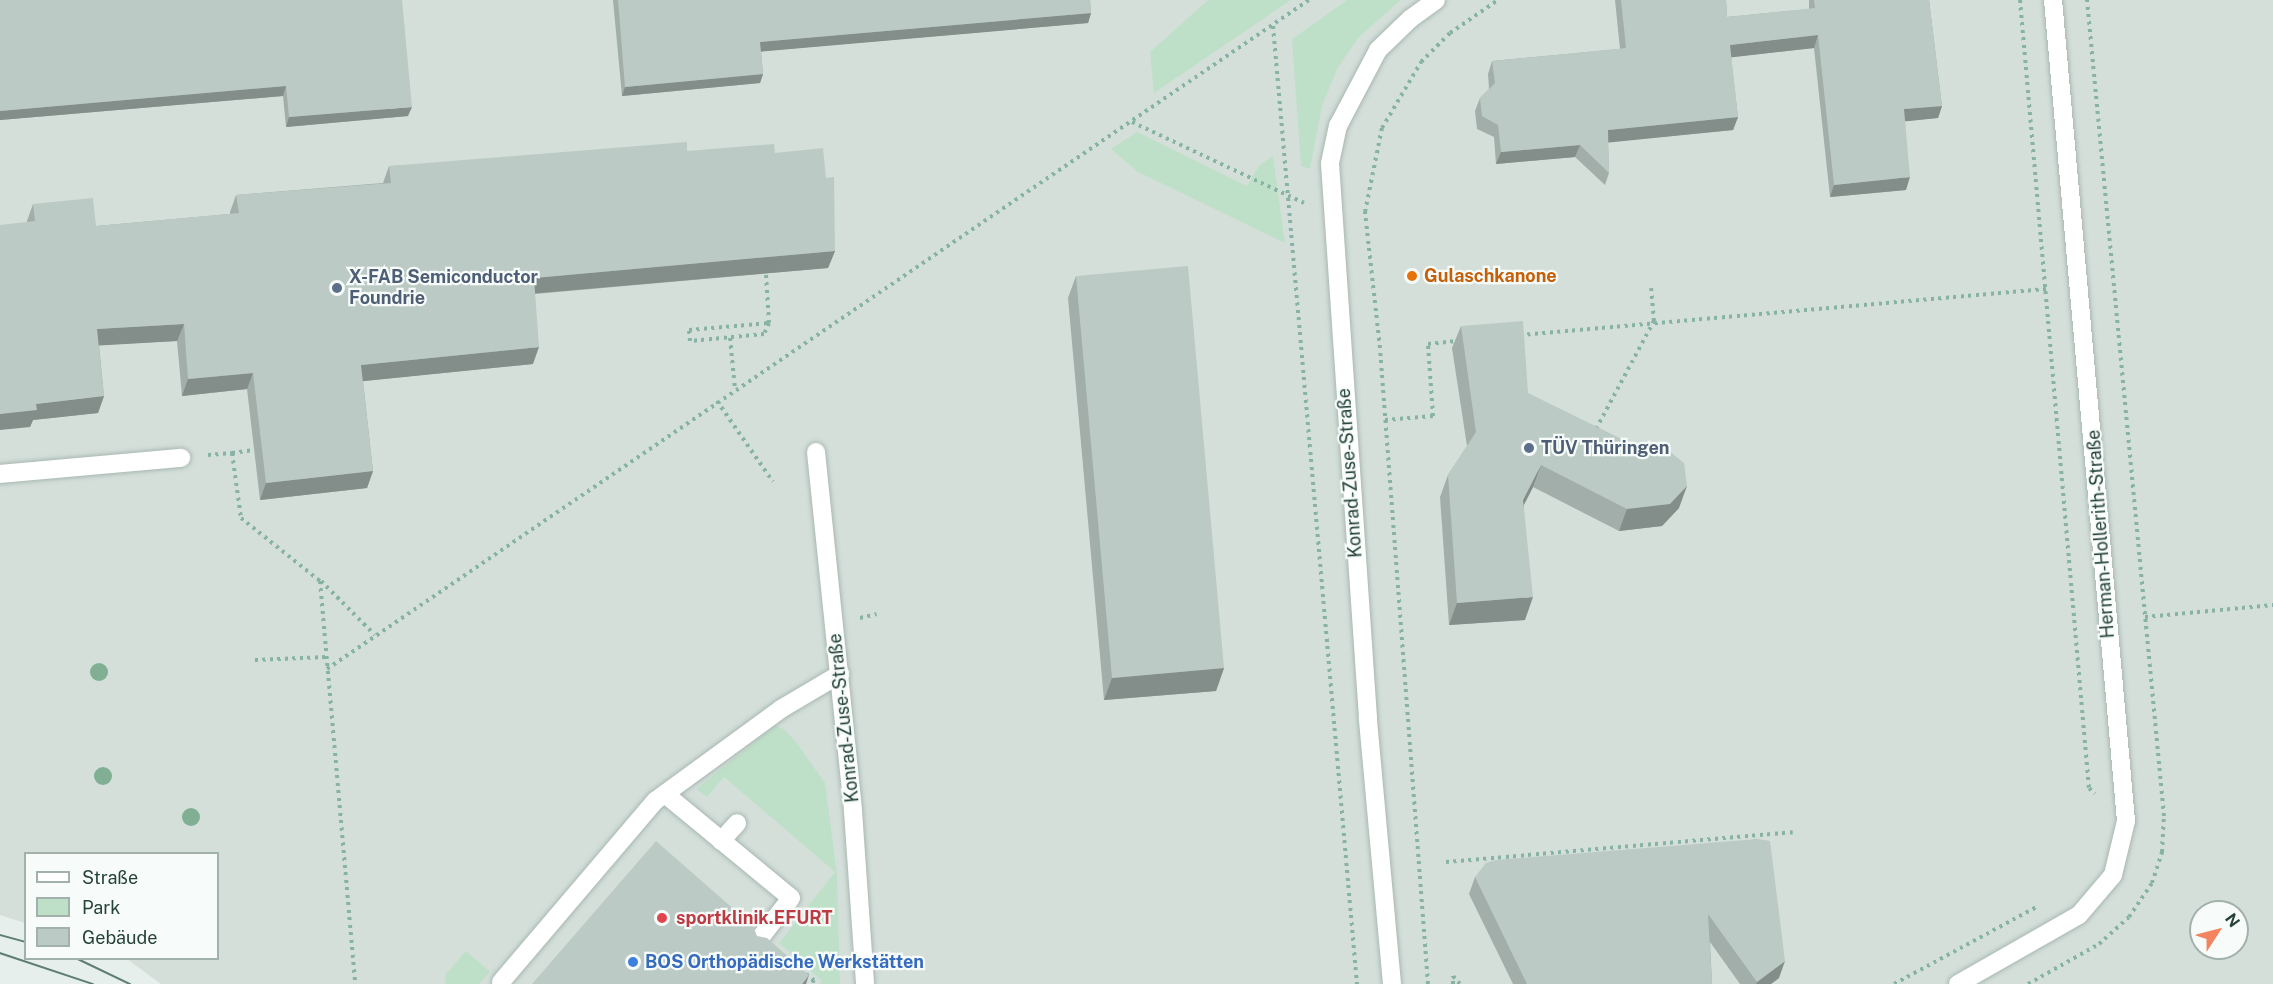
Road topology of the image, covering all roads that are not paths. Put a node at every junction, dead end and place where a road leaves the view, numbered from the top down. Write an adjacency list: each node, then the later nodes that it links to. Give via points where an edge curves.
1 (1436, 0): 13 (street, Konrad-Zuse-Straße, via 1378,50 1353,90 1338,126 1330,163 1330,211 1368,718)
2 (2053, 0): 14 (street, Herman-Hollerith-Straße, via 2126,821 2113,875 2079,915)
3 (816, 452): 6 (street, Konrad-Zuse-Straße)
4 (181, 458): 5 (street)
5 (0, 474)
6 (840, 674): 7 (street, via 781,709); 12 (street, Konrad-Zuse-Straße)
7 (665, 794): 9 (street); 11 (street)
8 (737, 823): 9 (street)
9 (722, 841): 10 (street, via 791,898)
10 (761, 937)
11 (501, 982)
12 (865, 984)
13 (1392, 984)
14 (1958, 984)

